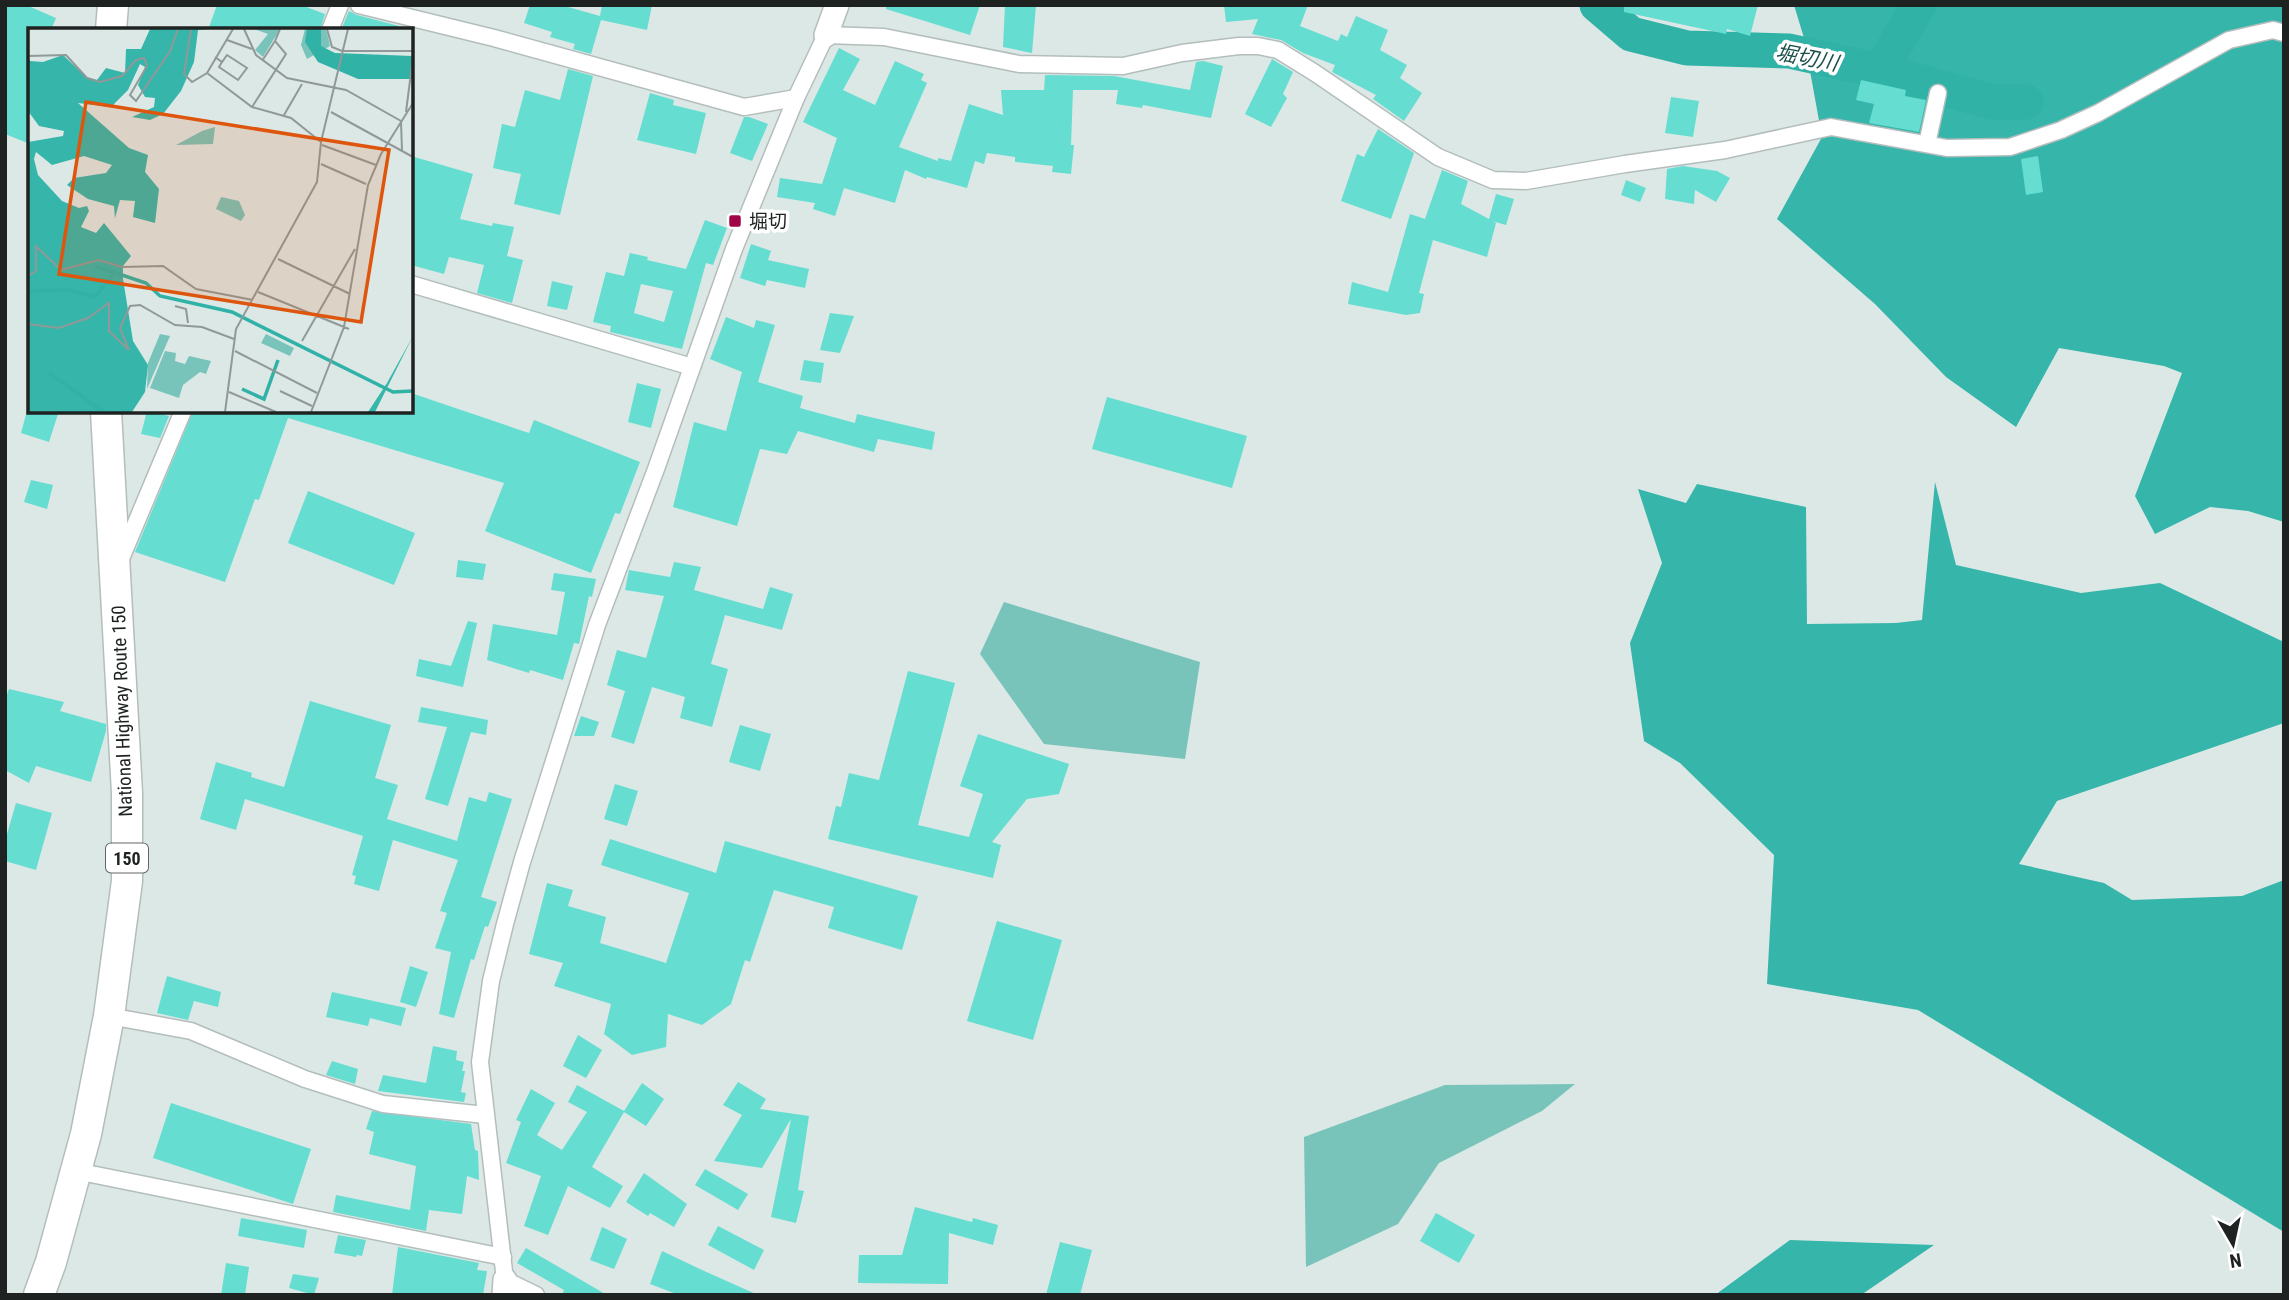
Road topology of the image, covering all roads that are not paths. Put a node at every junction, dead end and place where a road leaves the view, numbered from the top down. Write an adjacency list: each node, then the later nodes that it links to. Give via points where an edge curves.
1 (113, 5): 5 (highway)
2 (340, 5): 6 (street)
3 (359, 5): 10 (street, via 744,107)
4 (837, 5): 8 (street)
5 (111, 28)
6 (331, 28)
7 (2284, 33): 11 (street, via 2273,30 2229,40 2098,113 2034,140 1994,148)
8 (826, 35): 10 (street); 11 (street, via 884,37 1019,64 1123,66 1238,46 1278,50 1438,157 1493,180 1526,181 1725,150 1831,127)
9 (1938, 93): 11 (street)
10 (796, 98): 13 (street)
11 (1927, 144)
12 (413, 285): 13 (street)
13 (692, 367): 18 (street, via 597,625 522,862 491,981 480,1062)
14 (106, 413): 16 (highway, National Highway Route 150 / 150)
15 (182, 413): 16 (street)
16 (116, 571): 17 (highway, National Highway Route 150 / 150, via 127,881)
17 (110, 1016): 18 (street, via 191,1031 305,1079 383,1104); 19 (highway, National Highway Route 150 / 150)
18 (485, 1115): 20 (street)
19 (76, 1171): 20 (street); 22 (highway, National Highway Route 150 / 150)
20 (503, 1257): 21 (street)
21 (505, 1288): 23 (street)
22 (39, 1295)
23 (536, 1295)

